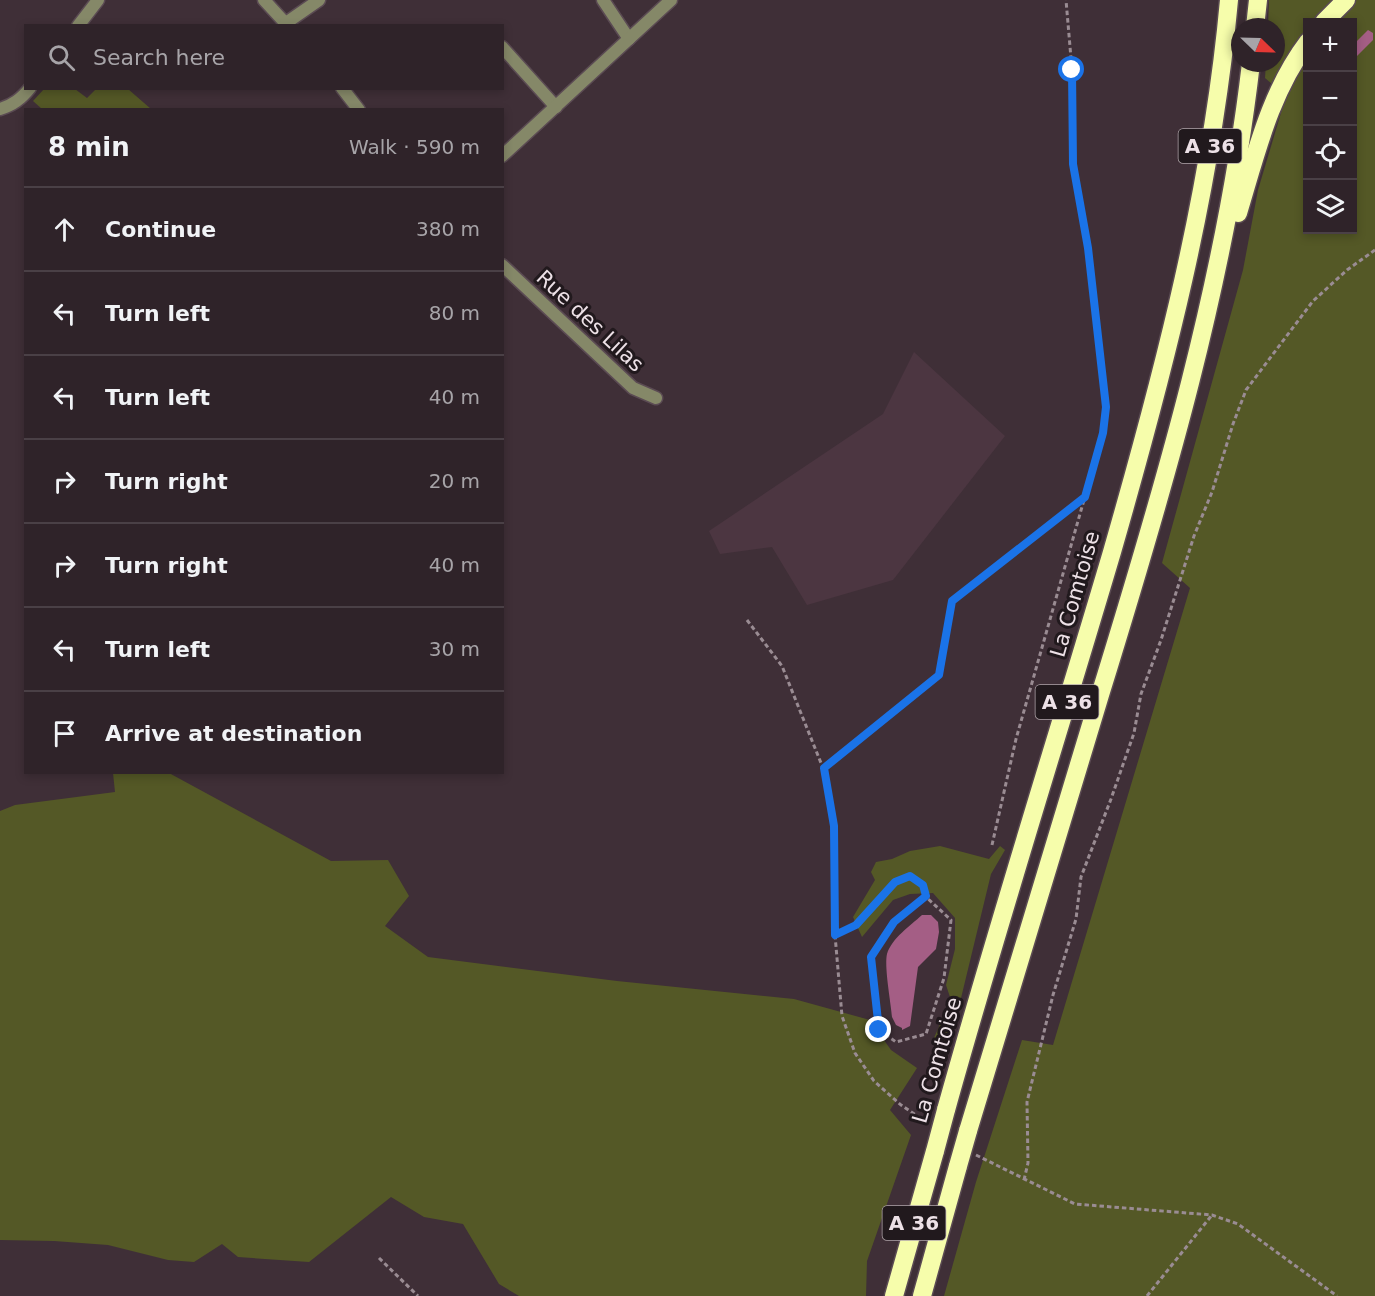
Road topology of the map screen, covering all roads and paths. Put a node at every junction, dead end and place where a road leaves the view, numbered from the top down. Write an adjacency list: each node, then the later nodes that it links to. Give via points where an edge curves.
1 (98, 0): 12 (street)
2 (264, 0): 13 (street)
3 (319, 0): 13 (street)
4 (603, 0): 14 (street)
5 (671, 0): 14 (street)
6 (1066, 0): 28 (path, via 1072,70 1073,164 1088,248 1106,407)
7 (1229, 0): 40 (highway, La Comtoise / A 36, bridge, via 1211,143 1170,341)
8 (1257, 0): 10 (highway)
9 (1346, 0): 11 (highway)
10 (1256, 18)
11 (1328, 18)
12 (80, 24)
13 (287, 24)
14 (629, 39): 20 (street)
15 (504, 49): 20 (street)
16 (1303, 49): 26 (highway, via 1268,117)
17 (1250, 72): 26 (highway, A 36)
18 (29, 90): 22 (street, via 23,98)
19 (344, 90): 21 (street)
20 (556, 107): 23 (street)
21 (357, 108)
22 (0, 109)
23 (504, 154)
24 (1375, 250): 36 (path, via 1313,301 1246,390 1233,424 1141,694 1134,732 1112,799 1081,877 1076,919 1027,1102 1028,1163)
25 (504, 267): 27 (street, Rue des Lilas, via 633,388)
26 (1209, 309): 41 (highway, A 36, bridge, via 1143,555 968,1131)
27 (656, 398)
28 (1085, 497): 30 (path, via 952,601 939,675); 31 (path, via 1016,739)
29 (747, 620): 30 (path, via 782,666)
30 (824, 768): 33 (path, via 834,826)
31 (992, 844)
32 (926, 896): 32 (path, via 894,922 871,957 879,1030 896,1042 926,1034 944,978 951,920); 33 (path, via 923,885 910,876 895,882 856,925)
33 (835, 935): 34 (path, via 842,1016 855,1053 874,1081)
34 (927, 1123)
35 (974, 1154): 36 (path)
36 (1024, 1180): 37 (path, via 1075,1204)
37 (1212, 1215): 42 (path); 43 (path, via 1238,1224)
38 (379, 1257): 39 (path)
39 (418, 1296)
40 (894, 1296)
41 (922, 1296)
42 (1147, 1296)
43 (1337, 1296)

